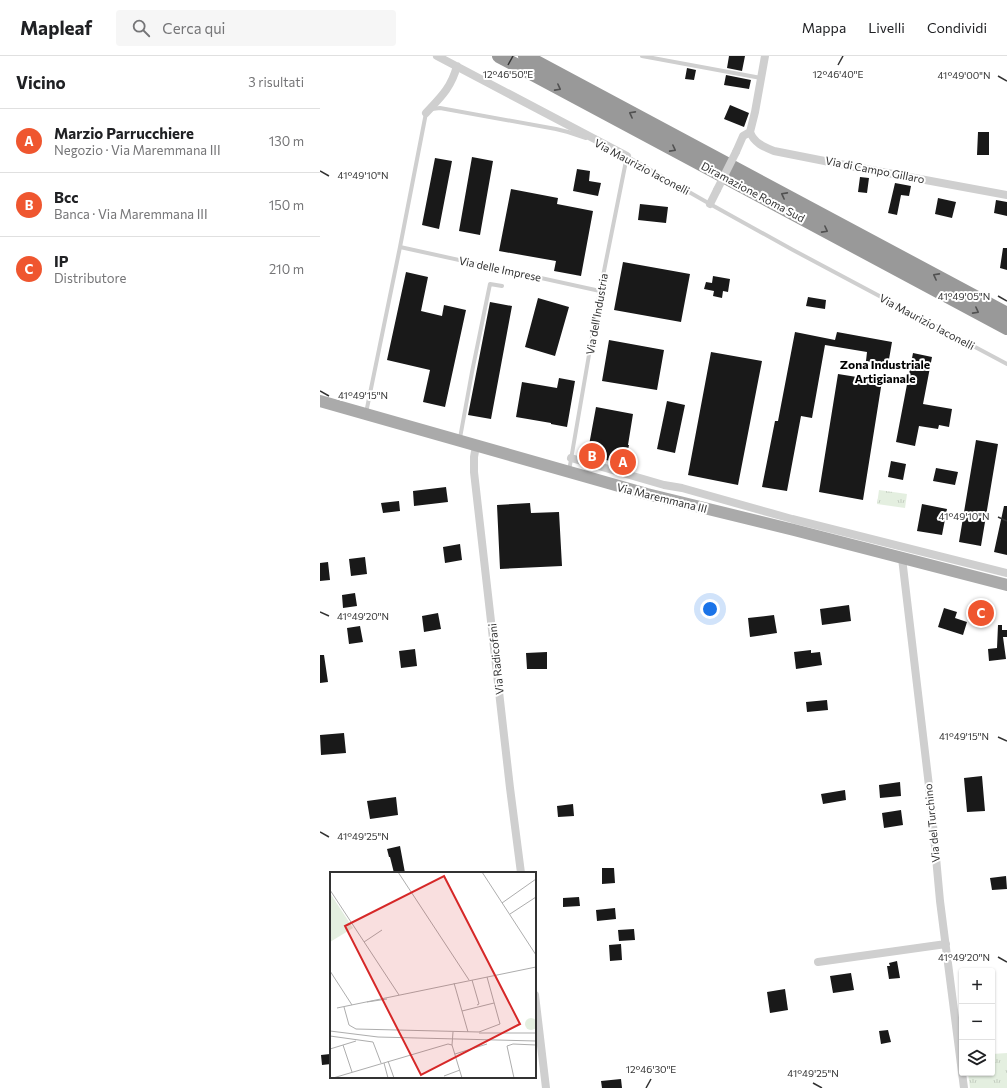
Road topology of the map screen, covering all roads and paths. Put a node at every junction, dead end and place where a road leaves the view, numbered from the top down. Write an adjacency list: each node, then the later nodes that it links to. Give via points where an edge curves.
1 (437, 56): 6 (street)
2 (499, 56): 17 (highway, Diramazione Roma Sud, one-way to 17)
3 (525, 56): 16 (highway, Diramazione Roma Sud, one-way to 3)
4 (642, 56): 7 (lane)
5 (765, 56): 7 (street)
6 (457, 66): 8 (street, via 451,84); 10 (street)
7 (761, 78): 9 (street)
8 (426, 113): 10 (lane, Via Maurizio Iaconelli, via 440,108 556,129 596,142); 13 (lane)
9 (750, 132): 11 (street, Via di Campo Gillaro, via 757,142 774,151); 12 (street, bridge, via 743,136)
10 (627, 156): 12 (lane, Via Maurizio Iaconelli); 15 (lane, Via dell'Industria)
11 (1007, 195)
12 (710, 204): 18 (lane, Via Maurizio Iaconelli)
13 (400, 248): 15 (lane, Via delle Imprese); 20 (lane)
14 (502, 286): 21 (lane, via 490,284)
15 (600, 291): 23 (lane, Via dell'Industria)
16 (1007, 314)
17 (1007, 328)
18 (1007, 364)
19 (320, 401): 20 (main road, Via Maremmana III)
20 (366, 413): 21 (main road, Via Maremmana III)
21 (460, 441): 22 (main road, Via Maremmana III)
22 (476, 446): 24 (main road, Via Maremmana III); 28 (street, Via Radicofani, via 475,480)
23 (571, 458): 24 (lane, Via dell'Industria); 26 (street, via 792,519)
24 (568, 472): 25 (main road, Via Maremmana III)
25 (902, 558): 27 (main road, Via Maremmana III); 29 (street, Via del Turchino)
26 (1007, 573)
27 (1007, 584)
28 (521, 872)
29 (946, 944): 30 (street); 33 (street, Via del Turchino)
30 (818, 962)
31 (536, 1003): 32 (street)
32 (546, 1088)
33 (964, 1088)

